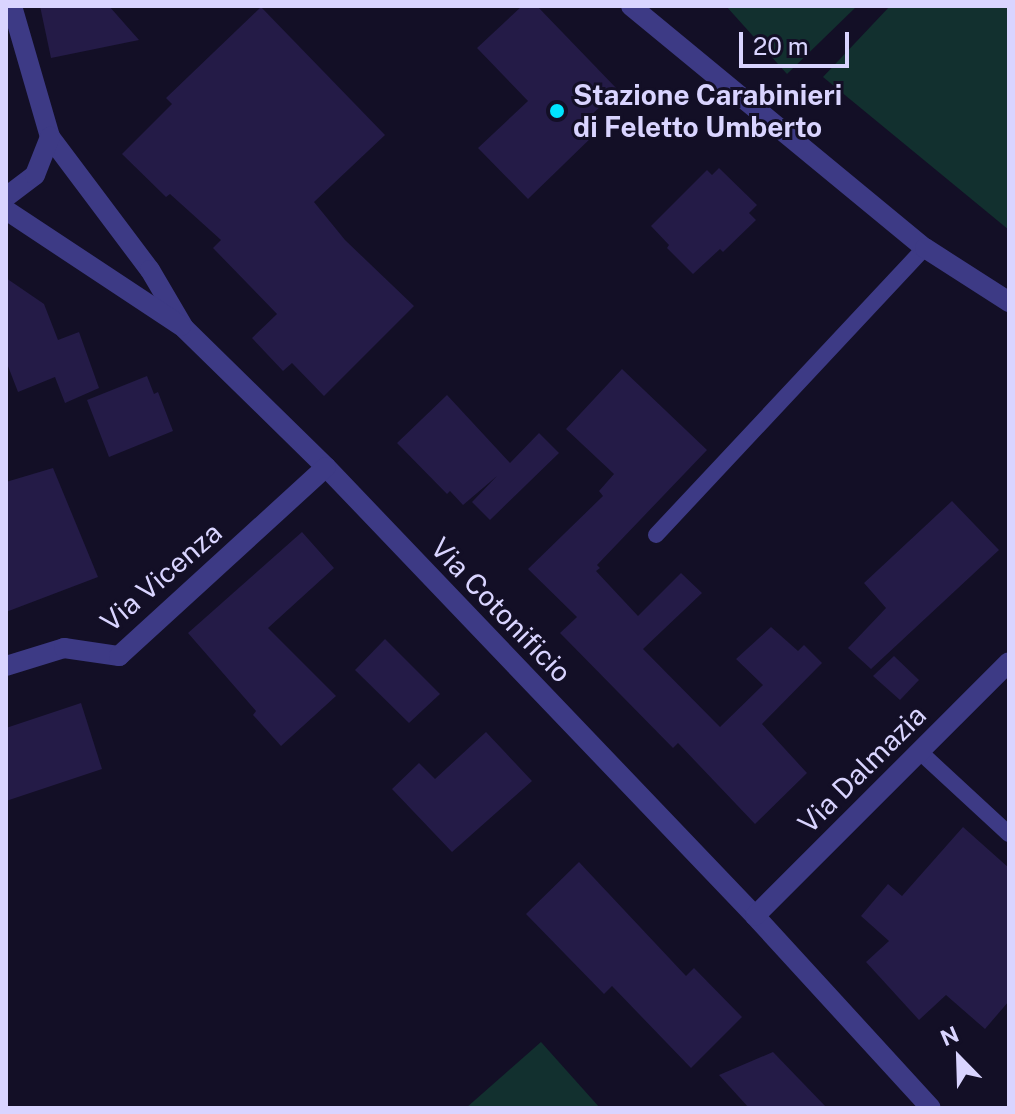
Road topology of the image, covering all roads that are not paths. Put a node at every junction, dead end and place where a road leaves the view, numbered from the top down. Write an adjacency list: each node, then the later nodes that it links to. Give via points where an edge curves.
1 (12, 6): 3 (street, Via Cotonificio)
2 (631, 6): 6 (street)
3 (50, 137): 4 (street, via 35,175); 8 (street, Via Cotonificio, via 150,270)
4 (6, 197)
5 (6, 210): 8 (street)
6 (925, 248): 7 (street); 10 (lane)
7 (1009, 302)
8 (184, 328): 9 (street, Via Cotonificio)
9 (326, 467): 12 (street, Via Vicenza, via 119,656 64,648); 15 (street, Via Cotonificio)
10 (656, 535)
11 (1009, 662): 13 (street, Via Dalmazia)
12 (6, 666)
13 (920, 752): 14 (lane); 15 (street, Via Dalmazia)
14 (1009, 834)
15 (755, 916): 16 (street, Via Cotonificio)
16 (931, 1108)

